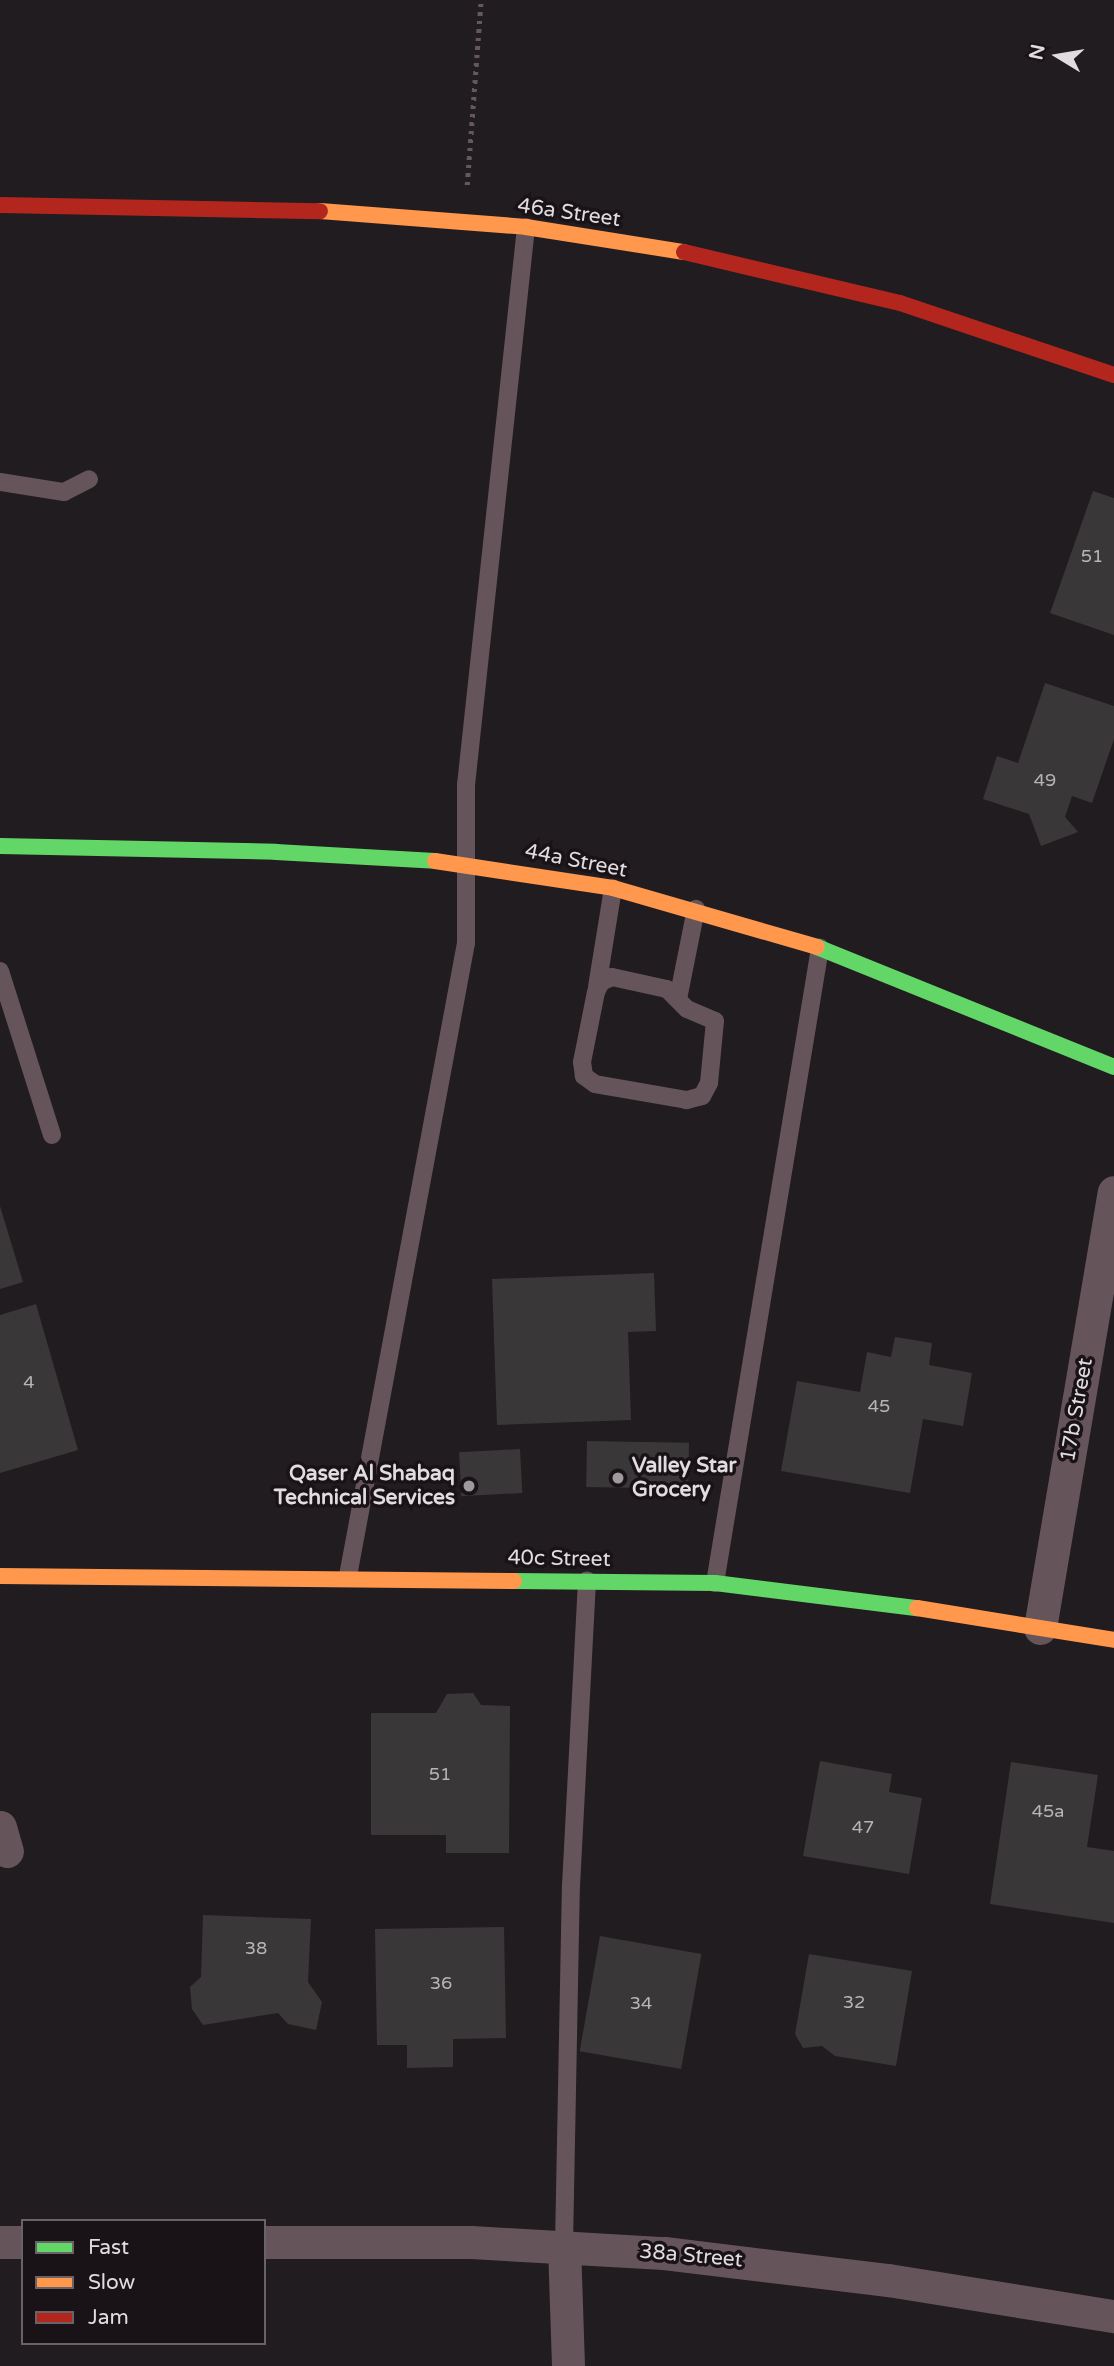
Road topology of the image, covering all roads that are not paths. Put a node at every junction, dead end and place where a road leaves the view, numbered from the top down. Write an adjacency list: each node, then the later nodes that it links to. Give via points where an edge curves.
1 (0, 205): 2 (street, 46a Street, via 279,210)
2 (526, 227): 3 (street, 46a Street, via 777,271 912,306); 7 (lane, via 466,785)
3 (1114, 374)
4 (89, 479): 5 (lane, via 64,492)
5 (0, 482)
6 (0, 846): 7 (street, 44a Street, via 276,852)
7 (466, 863): 8 (street, 44a Street); 18 (lane, via 466,943)
8 (613, 888): 9 (street, 44a Street); 12 (lane)
9 (696, 909): 10 (street, 44a Street); 13 (lane)
10 (820, 948): 14 (street, 44a Street); 20 (lane)
11 (0, 971): 15 (lane)
12 (597, 987): 13 (lane, via 612,977 667,989); 13 (lane, via 582,1062 584,1076 595,1084 695,1100 706,1090 718,1028 710,1016 687,1009)
13 (678, 999)
14 (1114, 1067)
15 (52, 1135)
16 (1114, 1192): 21 (street, 17b Street)
17 (0, 1576): 18 (street, 40c Street)
18 (348, 1576): 19 (street, 40c Street)
19 (587, 1580): 20 (street, 40c Street); 26 (lane, via 572,1860)
20 (715, 1583): 21 (street, 40c Street, via 822,1593)
21 (1040, 1628): 22 (street, 40c Street)
22 (1114, 1640)
23 (0, 2242): 24 (street)
24 (21, 2242)
25 (266, 2242): 26 (street, 38a Street)
26 (564, 2245): 27 (street, 38a Street, via 761,2263); 28 (street)
27 (1114, 2316)
28 (568, 2366)

